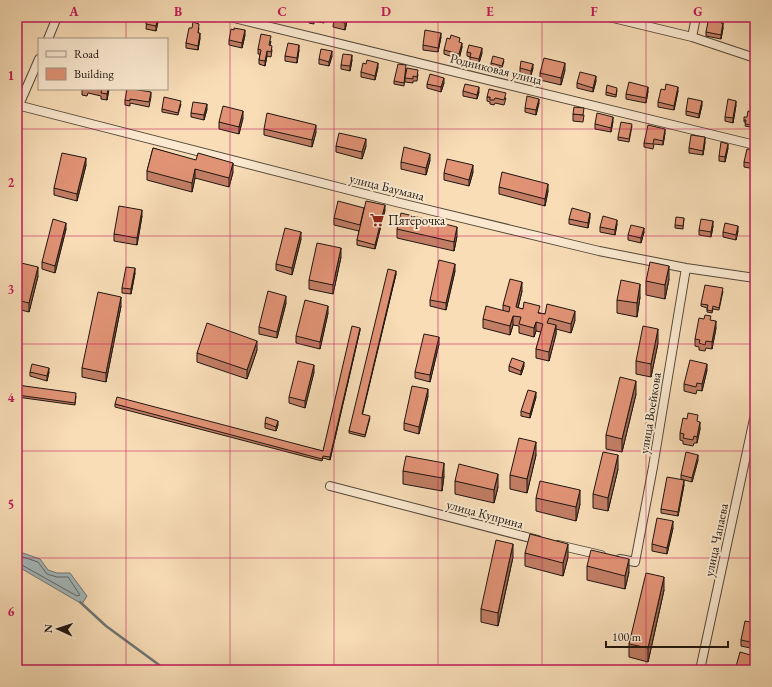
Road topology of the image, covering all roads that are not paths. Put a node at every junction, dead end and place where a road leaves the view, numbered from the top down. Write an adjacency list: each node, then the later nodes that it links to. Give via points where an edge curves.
1 (56, 17): 6 (street)
2 (230, 17): 10 (street, Родниковая улица)
3 (609, 17): 5 (street)
4 (696, 17): 5 (street)
5 (692, 37): 7 (street)
6 (48, 38)
7 (755, 58)
8 (38, 61): 9 (street)
9 (18, 105): 11 (street, улица Баумана, via 411,206 599,251)
10 (755, 145)
11 (686, 268): 12 (street, улица Баумана); 15 (street, улица Воейкова)
12 (755, 278)
13 (755, 414): 16 (street, улица Чапаева)
14 (330, 486): 15 (street, улица Куприна)
15 (635, 562)
16 (700, 670)

